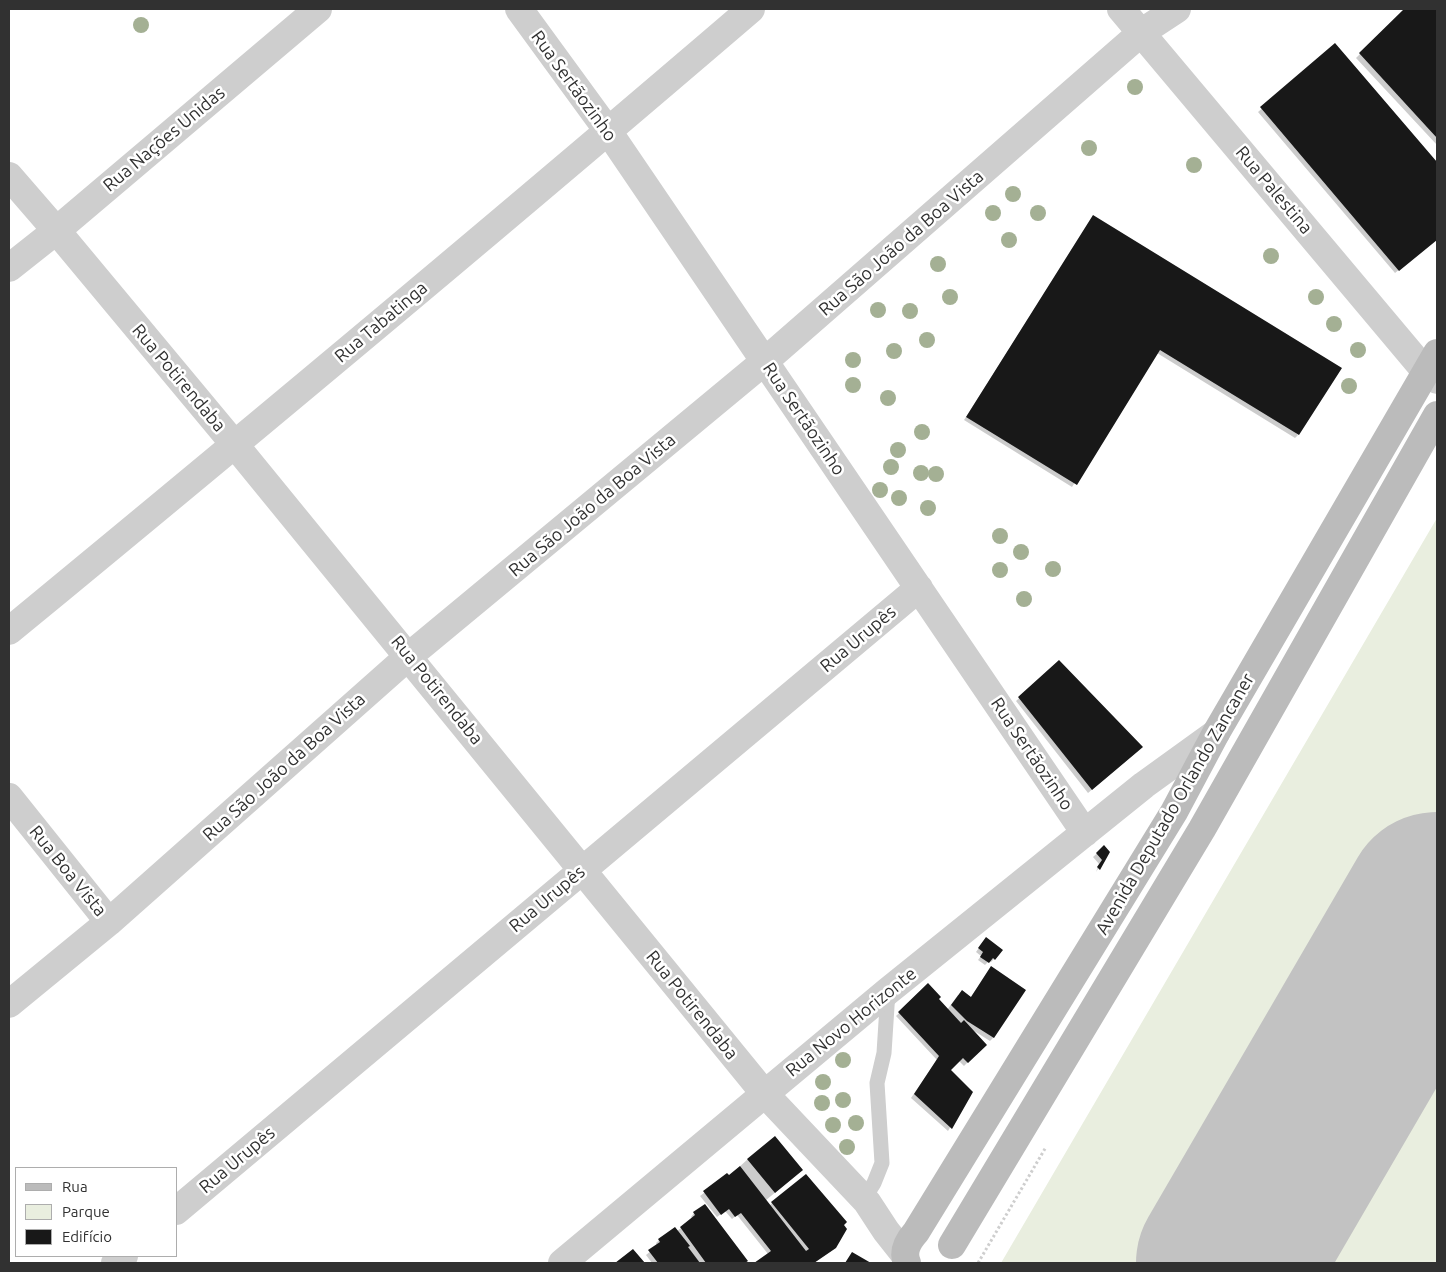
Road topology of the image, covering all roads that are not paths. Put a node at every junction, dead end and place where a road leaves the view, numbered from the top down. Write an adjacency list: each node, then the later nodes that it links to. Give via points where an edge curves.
1 (318, 9): 9 (street, Rua Nações Unidas)
2 (519, 9): 7 (street, Rua Sertãozinho)
3 (751, 9): 7 (street, Rua Tabatinga)
4 (1121, 9): 6 (street, Rua Palestina)
5 (1177, 9): 6 (street, Rua São João da Boa Vista)
6 (1142, 32): 11 (street, Rua São João da Boa Vista); 12 (street, Rua Palestina)
7 (608, 131): 11 (street, Rua Sertãozinho); 14 (street, Rua Tabatinga)
8 (9, 176): 9 (street, Rua Potirendaba)
9 (56, 230): 10 (street, Rua Nações Unidas); 14 (street, Rua Potirendaba)
10 (9, 268)
11 (765, 361): 17 (street, Rua Sertãozinho); 19 (street, Rua São João da Boa Vista)
12 (1434, 368): 15 (main road, Avenida Deputado Orlando Zancaner)
13 (1437, 415): 16 (main road, Avenida Deputado Orlando Zancaner)
14 (235, 445): 18 (street, Rua Tabatinga); 19 (street, Rua Potirendaba)
15 (1384, 446): 16 (main road, via 1406,416 1419,415 1425,429); 20 (main road, Avenida Deputado Orlando Zancaner)
16 (1415, 454): 32 (main road, Avenida Deputado Orlando Zancaner, via 1202,829)
17 (919, 588): 24 (street, Rua Sertãozinho); 25 (street, Rua Urupês)
18 (9, 631)
19 (409, 656): 25 (street, Rua Potirendaba); 26 (street, Rua São João da Boa Vista)
20 (1216, 733): 21 (street, Rua Novo Horizonte); 23 (main road, Avenida Deputado Orlando Zancaner)
21 (1144, 785): 23 (street, via 1153,785 1168,794); 24 (street, Rua Novo Horizonte)
22 (9, 796): 26 (street, Rua Boa Vista)
23 (1174, 812): 33 (main road, Avenida Deputado Orlando Zancaner)
24 (1085, 833): 27 (street, Rua Novo Horizonte)
25 (581, 870): 29 (street, Rua Potirendaba); 31 (street, Rua Urupês)
26 (110, 922): 28 (street, Rua São João da Boa Vista)
27 (888, 991): 29 (street, Rua Novo Horizonte); 30 (lane, via 884,1053 878,1083 882,1163)
28 (9, 1004)
29 (764, 1093): 30 (street, Rua Potirendaba); 34 (street, Rua Novo Horizonte)
30 (865, 1200): 33 (street, Rua Potirendaba, via 886,1231)
31 (178, 1209)
32 (951, 1254): 33 (main road, Avenida Deputado Orlando Zancaner, via 945,1236 926,1230)
33 (908, 1255)
34 (562, 1263)

